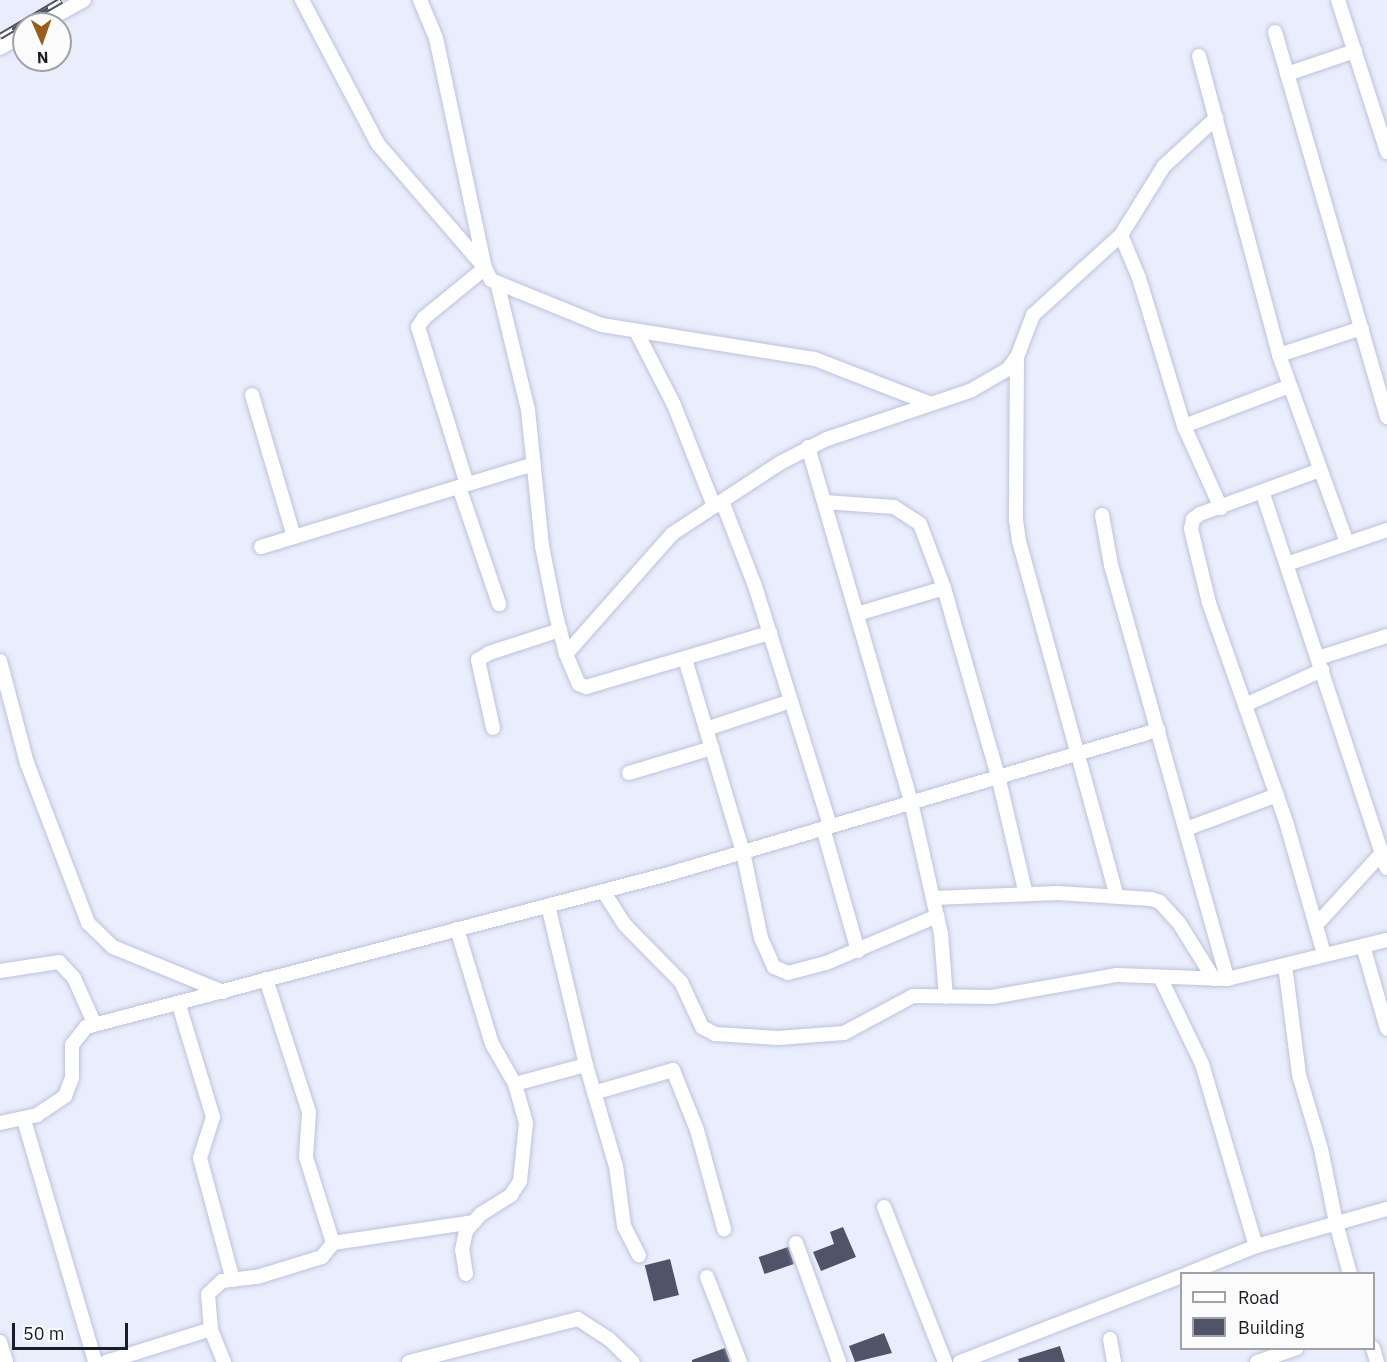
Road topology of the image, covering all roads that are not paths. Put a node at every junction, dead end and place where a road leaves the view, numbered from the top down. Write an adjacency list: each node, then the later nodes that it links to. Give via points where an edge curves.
1 (84, 0): 5 (street)
2 (302, 0): 13 (street, via 378,144)
3 (420, 0): 13 (street, via 436,38)
4 (1338, 0): 7 (street)
5 (62, 12)
6 (1275, 32): 9 (street)
7 (1355, 51): 9 (street); 11 (street)
8 (1199, 56): 10 (street)
9 (1287, 74): 15 (street)
10 (1215, 118): 12 (street, via 1164,166); 17 (street)
11 (1387, 152)
12 (1120, 235): 18 (street, via 1033,315); 23 (street, via 1139,278)
13 (485, 268): 14 (street); 27 (street, via 418,327)
14 (498, 286): 16 (street, via 603,325); 25 (street, via 528,410)
15 (1362, 328): 17 (street); 22 (street)
16 (636, 331): 21 (street, via 815,359); 30 (street)
17 (1279, 355): 19 (street)
18 (1017, 357): 21 (street, via 1008,369 987,383); 54 (street, via 1016,520)
19 (1290, 386): 23 (street); 26 (street)
20 (252, 395): 34 (street)
21 (931, 404): 24 (street)
22 (1387, 417)
23 (1184, 426): 31 (street)
24 (808, 447): 29 (street); 30 (street)
25 (534, 464): 27 (street); 41 (street, via 542,546)
26 (1320, 470): 28 (street); 35 (street)
27 (463, 486): 34 (street); 39 (street)
28 (1263, 494): 31 (street); 37 (street)
29 (825, 502): 38 (street, via 894,507 908,513 920,524); 40 (street)
30 (718, 504): 42 (street); 44 (street, via 655,549)
31 (1221, 508): 49 (street, via 1193,519 1192,541)
32 (1102, 515): 52 (street, via 1111,565)
33 (1387, 530): 35 (street)
34 (294, 537): 36 (street)
35 (1347, 543): 37 (street)
36 (261, 547)
37 (1287, 564): 47 (street)
38 (944, 588): 40 (street); 56 (street)
39 (499, 604)
40 (857, 614): 58 (street)
41 (560, 630): 44 (street); 50 (street, via 478,660)
42 (770, 633): 45 (street); 48 (street)
43 (1387, 636): 47 (street)
44 (566, 654): 45 (street, via 574,676 586,687)
45 (685, 658): 51 (street)
46 (0, 661): 81 (street, via 27,763 88,923 113,947)
47 (1320, 664): 49 (street); 61 (street)
48 (791, 701): 51 (street); 59 (street)
49 (1245, 705): 57 (street)
50 (493, 728)
51 (706, 729): 53 (street)
52 (1158, 730): 54 (street); 60 (street)
53 (712, 748): 55 (street); 62 (street)
54 (1079, 753): 56 (street); 66 (street)
55 (629, 773)
56 (999, 776): 58 (street); 65 (street)
57 (1277, 795): 60 (street); 70 (street)
58 (911, 802): 59 (street); 67 (street)
59 (826, 827): 62 (street); 74 (street)
60 (1186, 829): 80 (street)
61 (1382, 844): 63 (street); 70 (street)
62 (742, 852): 64 (street); 74 (street, via 761,938 774,968 780,972 797,971)
63 (1387, 868)
64 (603, 891): 68 (street); 82 (street, via 625,926 681,982 702,1027 715,1034 778,1038 844,1033 905,999)
65 (1026, 894): 66 (street); 67 (street)
66 (1117, 896): 80 (street, via 1160,902)
67 (933, 898): 69 (street)
68 (549, 905): 71 (street); 86 (street)
69 (937, 916): 74 (street); 82 (street)
70 (1316, 925): 75 (street)
71 (457, 929): 79 (street); 87 (street, via 492,1044)
72 (1387, 940): 73 (street)
73 (1363, 946): 75 (street); 85 (street)
74 (858, 951)
75 (1324, 954): 76 (street)
76 (1285, 965): 80 (street); 94 (street, via 1299,1075 1321,1149)
77 (0, 971): 84 (street, via 58,962 74,978)
78 (1160, 977): 80 (street); 82 (street, via 1117,975 992,997); 98 (street, via 1202,1064)
79 (266, 979): 81 (street); 96 (street, via 309,1112 306,1157)
80 (1220, 979)
81 (223, 992): 83 (street)
82 (946, 998)
83 (179, 1005): 84 (street); 105 (street, via 213,1117 200,1158)
84 (95, 1025): 89 (street, via 86,1027 72,1045 72,1078 65,1096 48,1110)
85 (1387, 1029)
86 (586, 1065): 87 (street); 88 (street)
87 (515, 1084): 93 (street, via 526,1123 520,1181 511,1195)
88 (597, 1092): 95 (street, via 673,1071 697,1130); 99 (street, via 616,1166 624,1226)
89 (24, 1120): 90 (street); 112 (street)
90 (0, 1123)
91 (884, 1207): 119 (street)
92 (1387, 1209): 94 (street)
93 (474, 1222): 96 (street); 102 (street, via 466,1231 462,1250)
94 (1335, 1223): 98 (street); 101 (street)
95 (724, 1229)
96 (333, 1243): 105 (street, via 322,1257 257,1277)
97 (796, 1243): 118 (street)
98 (1256, 1246): 100 (street)
99 (639, 1255)
100 (1192, 1272)
101 (1349, 1272)
102 (466, 1274)
103 (707, 1277): 117 (street)
104 (1180, 1277): 120 (street)
105 (233, 1280): 106 (street, via 222,1281 208,1294)
106 (211, 1329): 110 (street); 114 (street)
107 (1110, 1339): 121 (street)
108 (0, 1342): 111 (street)
109 (1291, 1350): 122 (street)
110 (133, 1358): 113 (street)
111 (6, 1362)
112 (95, 1362)
113 (106, 1362)
114 (224, 1362)
115 (409, 1362): 116 (street, via 578,1319 609,1339)
116 (633, 1362)
117 (740, 1362)
118 (839, 1362)
119 (945, 1362)
120 (960, 1362)
121 (1114, 1362)
122 (1257, 1362)

